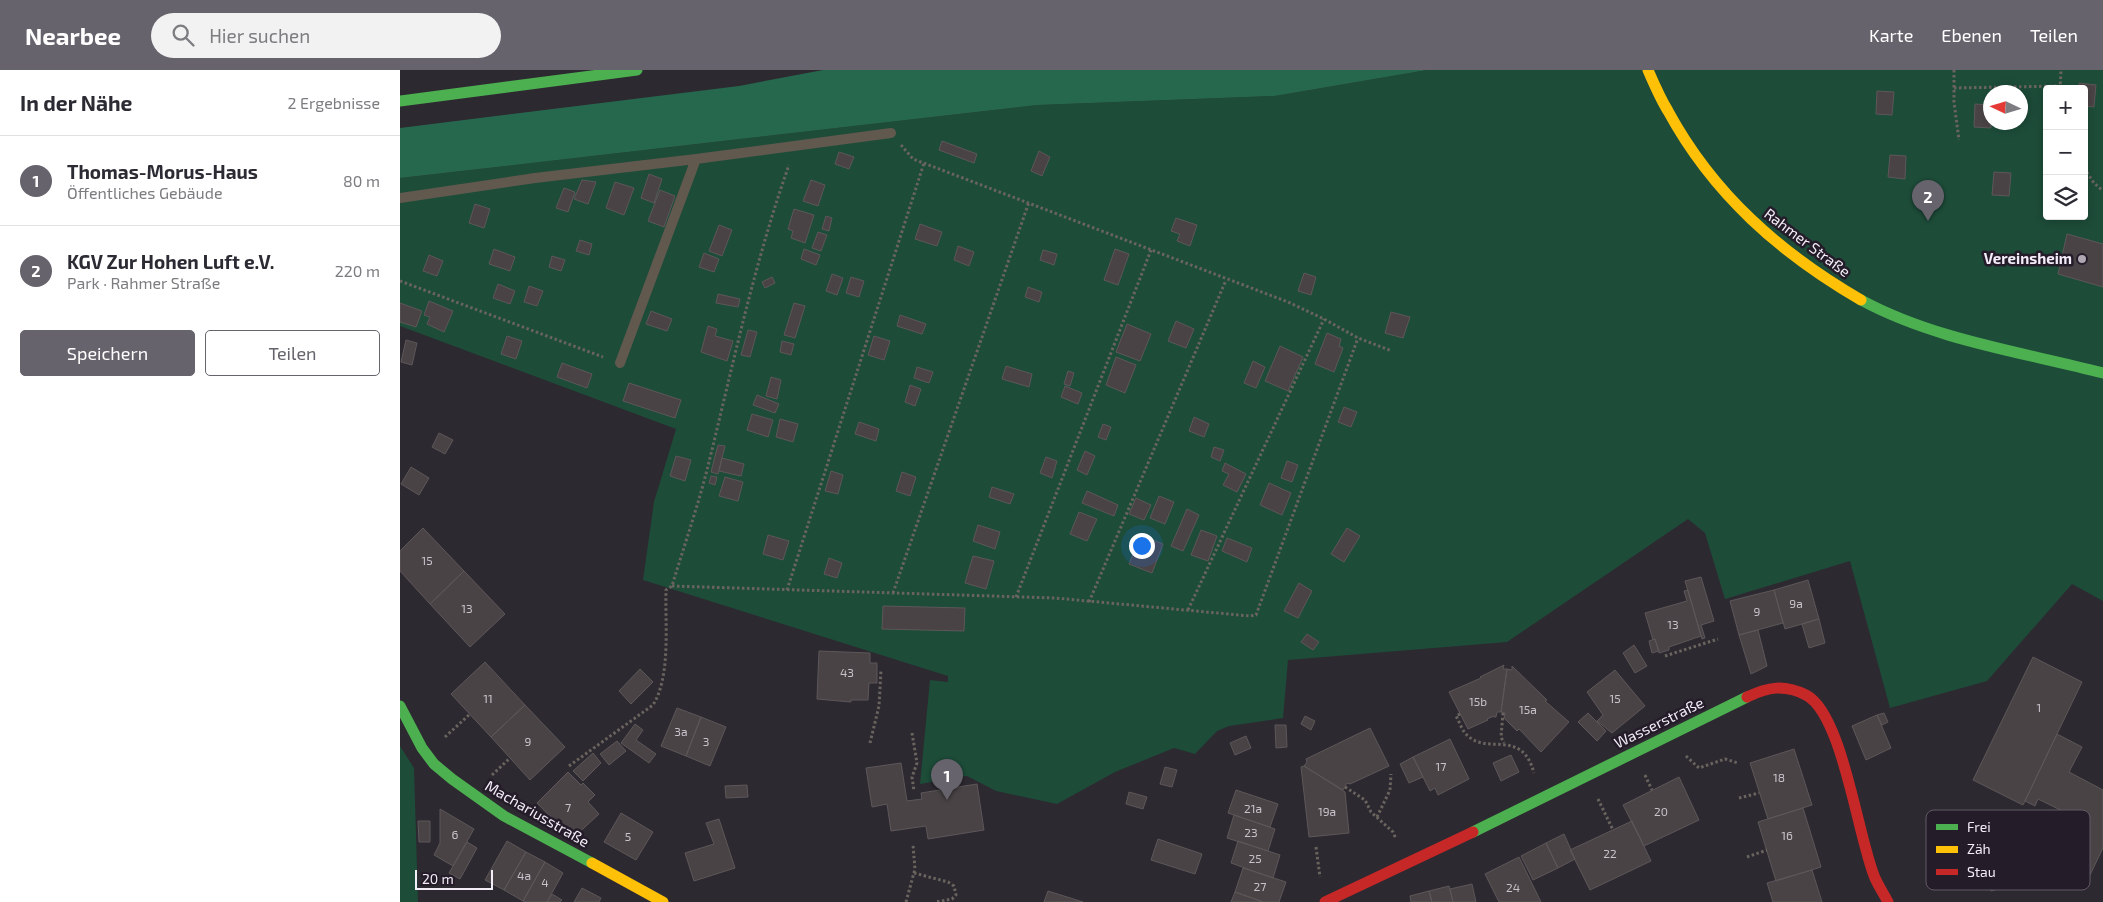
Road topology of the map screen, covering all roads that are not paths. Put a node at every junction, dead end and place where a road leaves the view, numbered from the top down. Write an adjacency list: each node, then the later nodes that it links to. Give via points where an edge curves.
1 (637, 70): 3 (main road)
2 (1648, 70): 8 (main road, Rahmer Straße, via 1683,136 1714,180 1757,226 1847,292 1905,320)
3 (400, 101)
4 (891, 133): 5 (lane)
5 (696, 159): 6 (lane); 7 (lane)
6 (400, 198)
7 (620, 363)
8 (2103, 373)
9 (400, 706): 10 (main road, Machariusstraße, via 422,748 434,764 452,779 504,816)
10 (663, 902)
11 (1325, 902): 12 (main road, Wasserstraße, via 1507,816 1686,725 1772,687 1807,695 1821,710 1834,733 1875,878)
12 (1888, 902)

